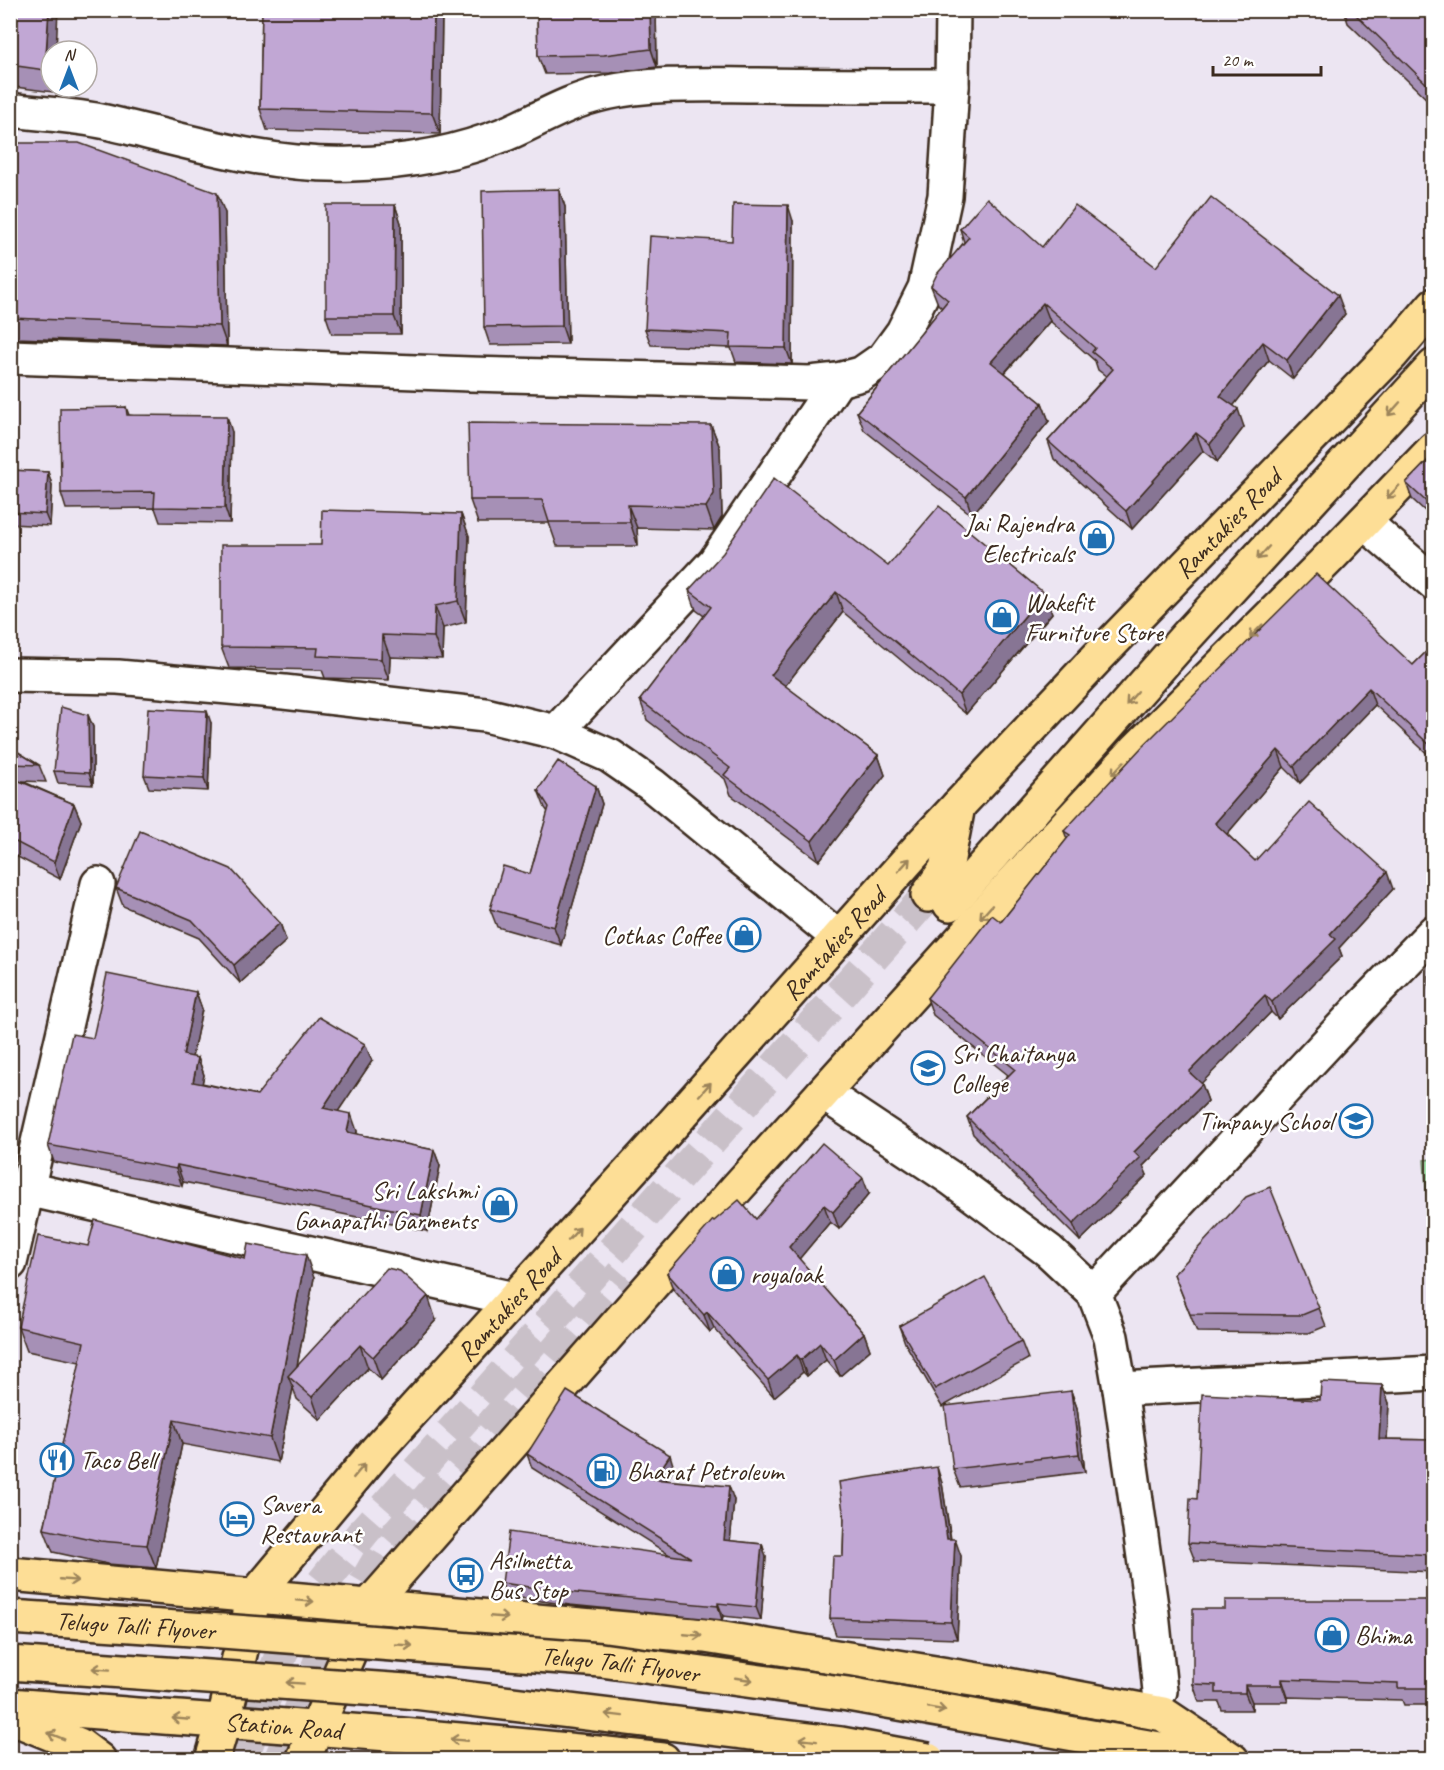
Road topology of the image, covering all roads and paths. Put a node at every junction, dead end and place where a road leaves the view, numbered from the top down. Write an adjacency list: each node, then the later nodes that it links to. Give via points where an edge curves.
1 (953, 10): 2 (street)
2 (952, 86): 3 (street, via 664,85 605,93 565,104 508,133 457,150 416,159 353,164 253,157 103,122); 7 (street, via 945,196 925,288 903,332 884,358 861,374)
3 (10, 110)
4 (1434, 305): 13 (main road, Ramtakies Road, via 1392,354)
5 (10, 357): 7 (street, via 721,382)
6 (1434, 366): 14 (main road, one-way to 14, via 1186,637)
7 (838, 380): 12 (street, via 715,562)
8 (1434, 449): 9 (main road, one-way to 9)
9 (1364, 522): 10 (street); 15 (main road, one-way to 15, via 1135,751)
10 (1434, 583)
11 (10, 675): 12 (street, via 118,677 284,692 485,716)
12 (556, 732): 18 (street, via 610,756 652,785)
13 (958, 806): 14 (main road, via 939,899); 18 (main road, Ramtakies Road, one-way to 13)
14 (992, 857): 15 (main road)
15 (1017, 878): 19 (main road, one-way to 19)
16 (98, 884): 20 (street)
17 (1434, 933): 22 (street, via 1361,1006)
18 (839, 938): 23 (main road, Ramtakies Road, one-way to 18)
19 (823, 1093): 22 (street, via 952,1179 1049,1251); 28 (main road)
20 (27, 1189): 21 (street); 23 (street)
21 (10, 1263)
22 (1095, 1293): 25 (street, via 1111,1337)
23 (514, 1299): 27 (main road, Ramtakies Road, one-way to 23, via 377,1450)
24 (1434, 1373): 25 (street)
25 (1120, 1389): 31 (street)
26 (10, 1574): 27 (main road, one-way to 27)
27 (254, 1597): 28 (main road, one-way to 28); 34 (main road)
28 (369, 1606): 35 (main road); 42 (main road, one-way to 42, via 705,1636 997,1683 1163,1714)
29 (10, 1617): 41 (main road, Telugu Talli Flyover, one-way to 41, bridge, via 601,1660 848,1694)
30 (10, 1663): 40 (main road, Telugu Talli Flyover, one-way to 30, bridge, via 841,1744 406,1690)
31 (1160, 1690)
32 (10, 1705): 34 (main road, Station Road, one-way to 32)
33 (10, 1717): 36 (main road, one-way to 33, via 79,1745)
34 (224, 1723): 35 (main road, Station Road); 37 (main road)
35 (317, 1728): 38 (main road); 39 (main road, Station Road, one-way to 35)
36 (99, 1760)
37 (212, 1760)
38 (303, 1760)
39 (663, 1760)
40 (928, 1760)
41 (1223, 1760)
42 (1232, 1760)

